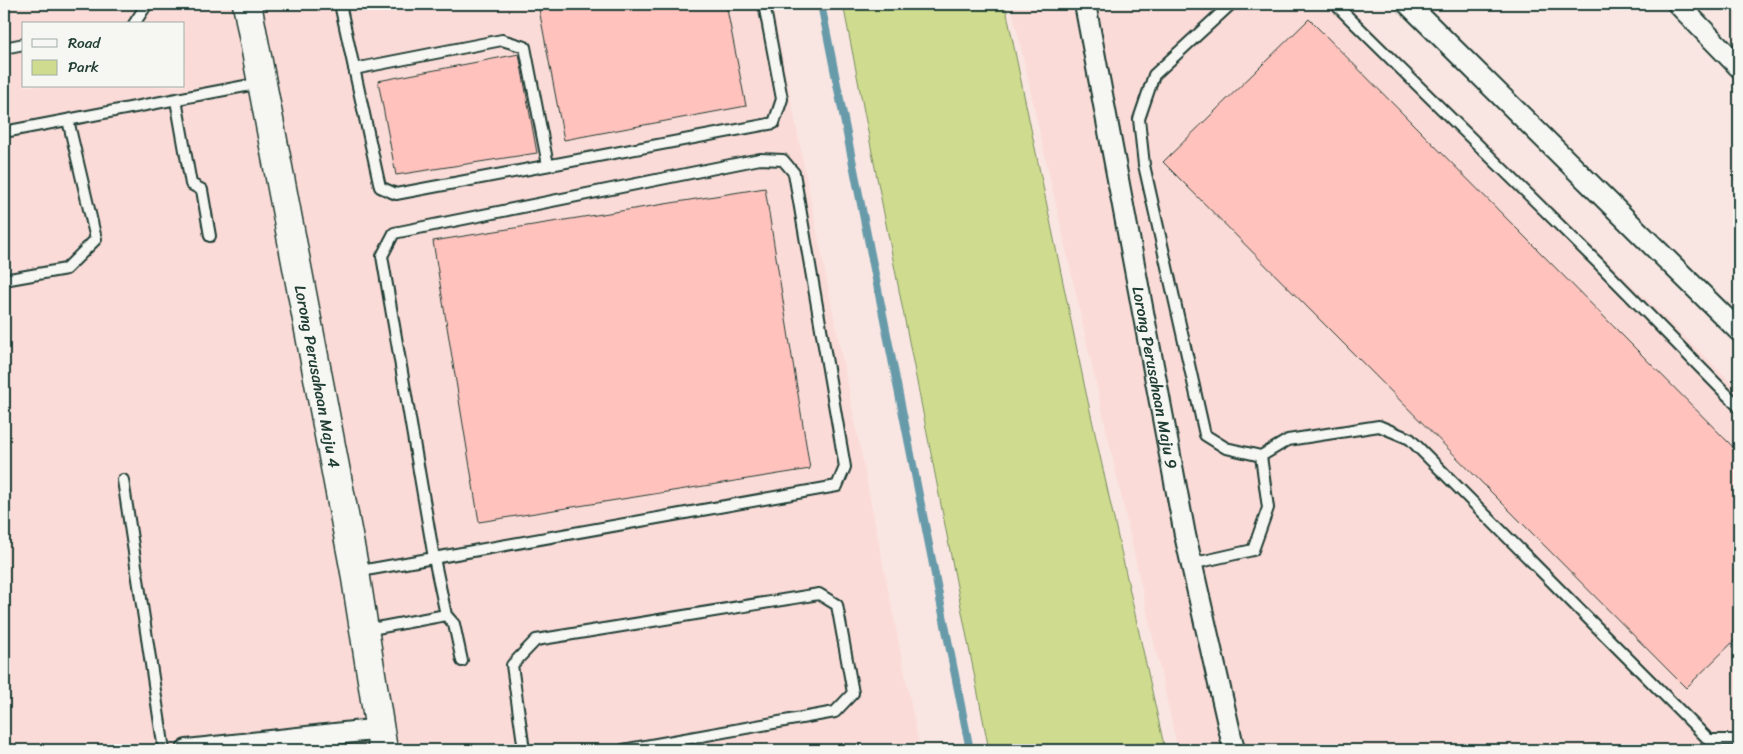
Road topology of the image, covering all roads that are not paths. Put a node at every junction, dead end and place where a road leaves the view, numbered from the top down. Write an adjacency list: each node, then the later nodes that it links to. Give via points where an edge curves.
1 (147, 4): 10 (lane)
2 (247, 4): 15 (street, Lorong Perusahaan Maju 4)
3 (340, 4): 14 (lane)
4 (764, 4): 19 (lane, via 782,99 774,123)
5 (1085, 4): 27 (street, Lorong Perusahaan Maju 9)
6 (1231, 4): 24 (lane, via 1154,74 1140,120 1144,165 1205,435 1226,448)
7 (1335, 4): 23 (lane)
8 (1408, 4): 22 (street)
9 (1678, 4): 13 (street)
10 (135, 22)
11 (22, 44): 12 (lane)
12 (4, 48)
13 (1739, 67)
14 (354, 69): 19 (lane, via 380,187 396,194); 19 (lane, via 502,40 525,48)
15 (262, 83): 16 (lane); 28 (street, Lorong Perusahaan Maju 4)
16 (176, 100): 17 (lane); 20 (lane, via 191,184 202,190)
17 (68, 120): 18 (lane); 21 (lane, via 96,239 66,269)
18 (4, 132)
19 (548, 165)
20 (210, 236)
21 (4, 280)
22 (1739, 330)
23 (1739, 407)
24 (1261, 456): 27 (lane, via 1268,508 1253,550); 33 (lane, via 1288,440 1379,426 1410,439 1709,740)
25 (123, 480): 34 (lane)
26 (434, 558): 26 (lane, via 382,256 394,233 760,159 783,160 794,173 845,467 837,486); 28 (lane); 29 (lane)
27 (1191, 564): 38 (street, Lorong Perusahaan Maju 9)
28 (355, 572): 30 (street, Lorong Perusahaan Maju 4)
29 (446, 615): 30 (lane); 31 (lane, via 454,624)
30 (364, 630): 32 (street, Lorong Perusahaan Maju 4)
31 (462, 661)
32 (382, 740): 35 (street)
33 (1739, 740)
34 (164, 750)
35 (187, 750)
36 (524, 750): 37 (lane, via 512,665 536,640 819,594 837,605 853,692 835,712)
37 (623, 750)
38 (1234, 750)

